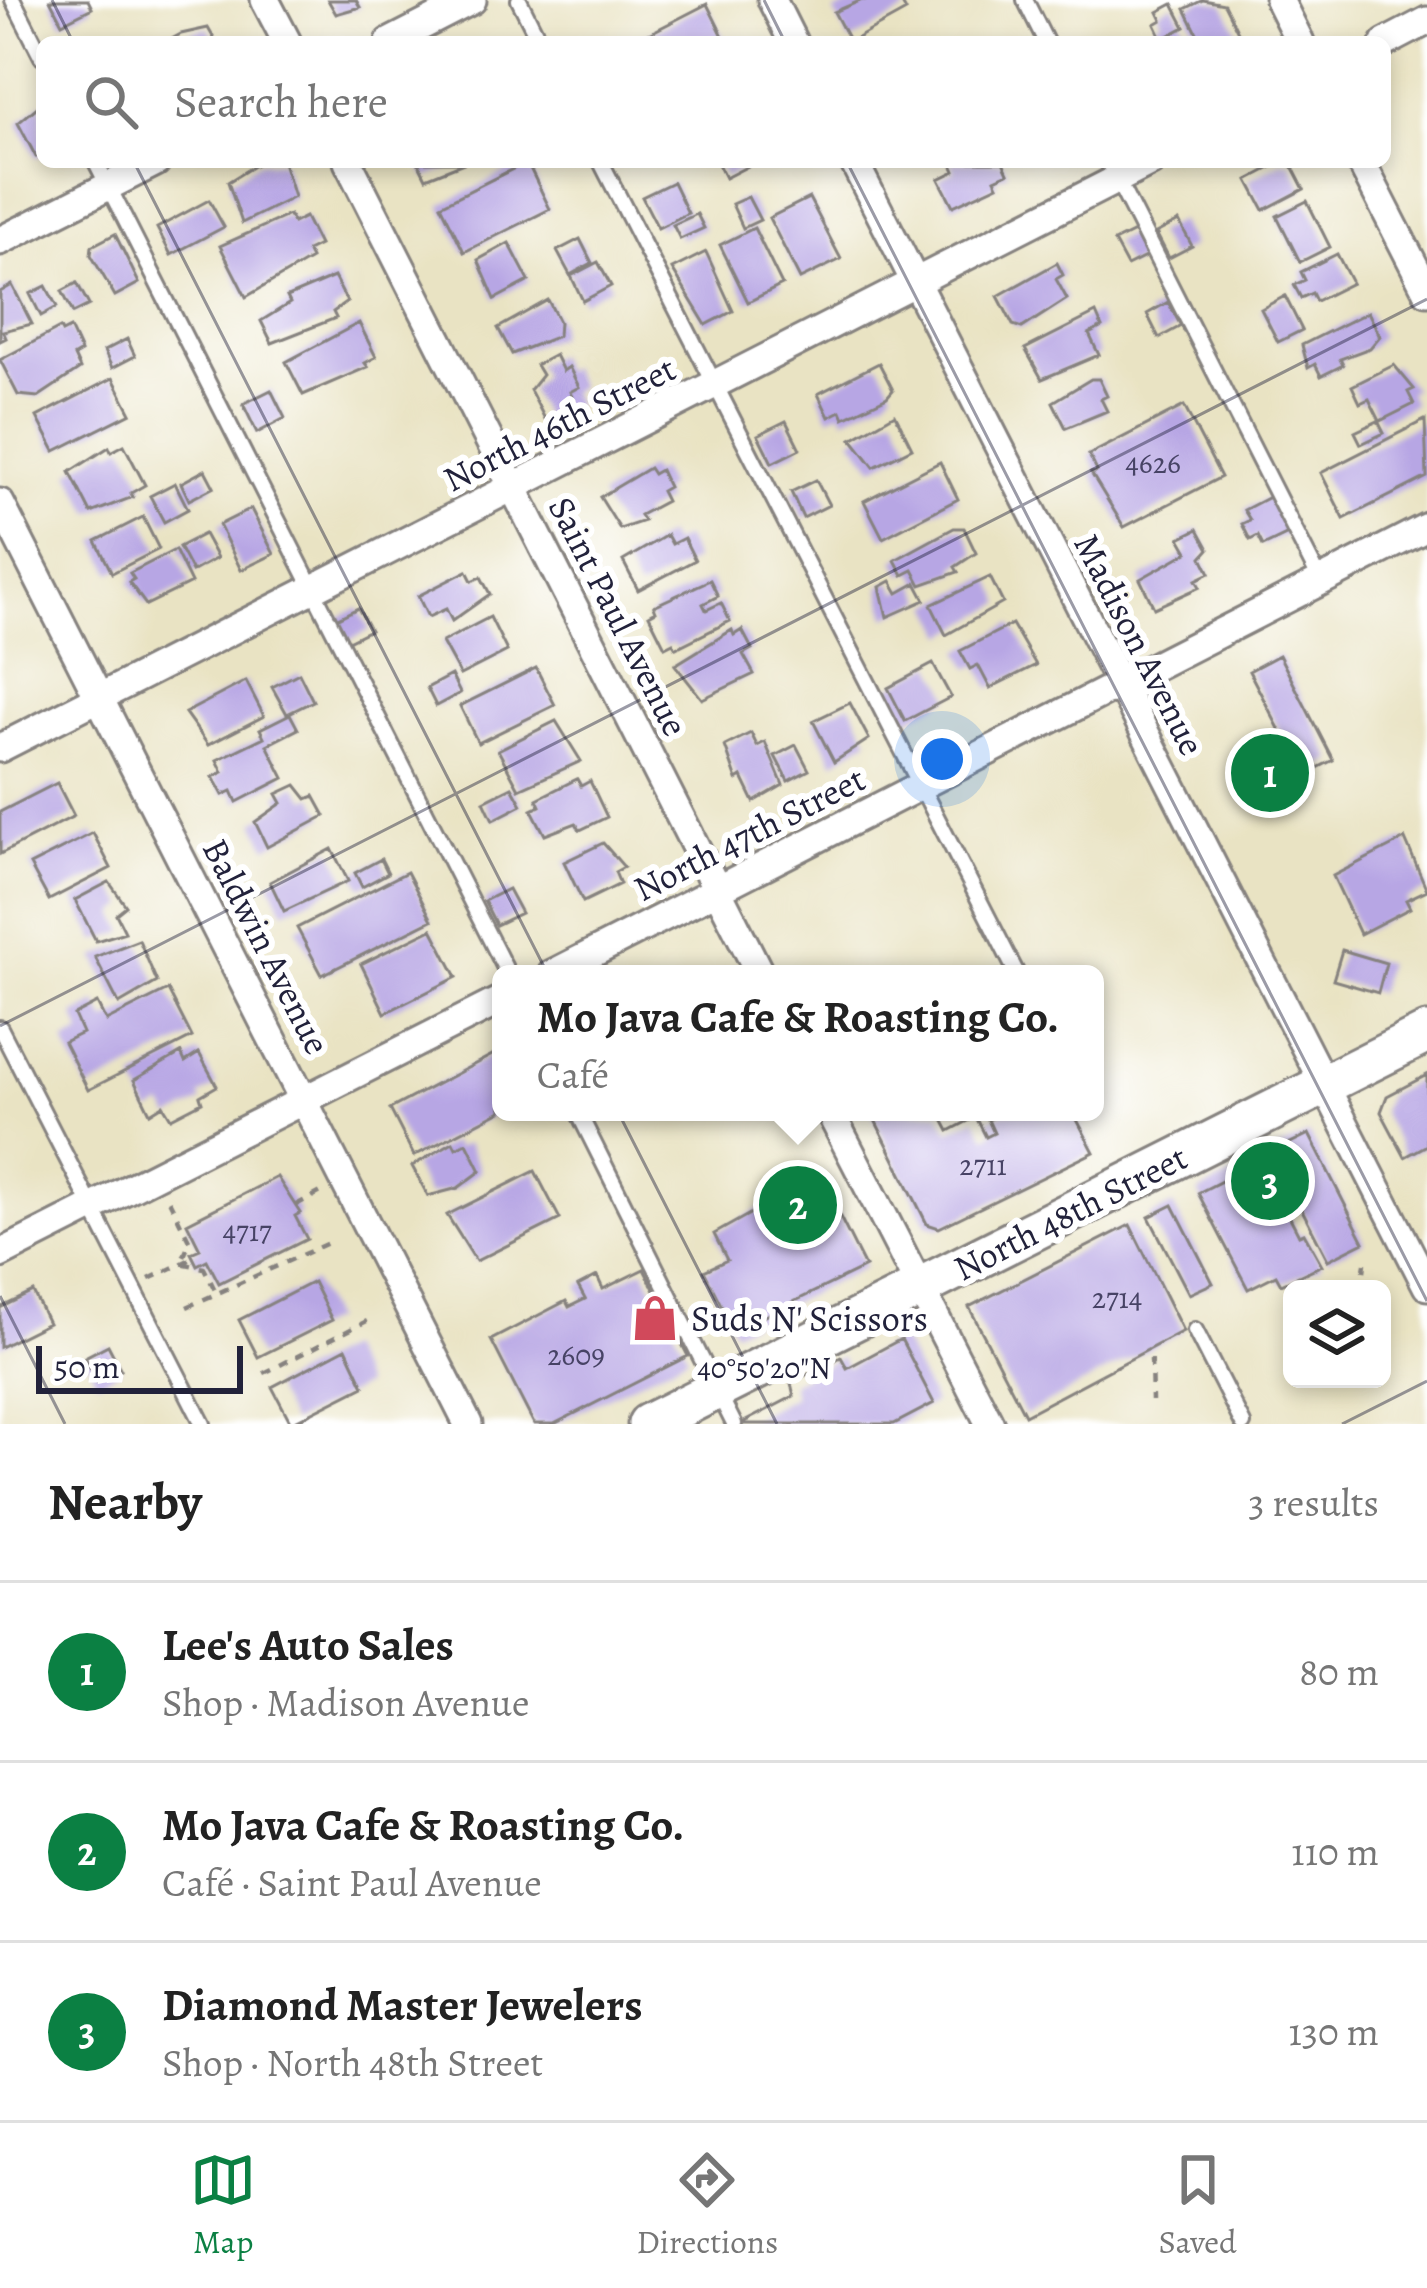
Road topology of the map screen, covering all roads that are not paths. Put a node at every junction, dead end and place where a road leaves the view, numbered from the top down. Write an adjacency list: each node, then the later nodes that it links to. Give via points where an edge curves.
1 (13, 0): 16 (lane)
2 (265, 0): 9 (street)
3 (472, 0): 10 (street)
4 (519, 0): 11 (lane)
5 (772, 0): 12 (street)
6 (1025, 0): 13 (lane)
7 (1279, 0): 14 (street)
8 (1427, 21): 15 (street)
9 (283, 36)
10 (402, 36)
11 (537, 36)
12 (790, 36)
13 (1043, 36)
14 (1297, 36)
15 (1391, 40)
16 (36, 45)
17 (351, 168): 27 (street, Saint Paul Avenue)
18 (604, 168): 26 (lane)
19 (857, 168): 24 (street, Madison Avenue)
20 (1364, 168): 25 (street)
21 (1112, 171): 24 (street, North 46th Street); 30 (lane)
22 (102, 174): 23 (street); 31 (lane)
23 (0, 241)
24 (915, 282): 26 (street, North 46th Street); 32 (street, Madison Avenue)
25 (1427, 291)
26 (714, 385): 27 (street, North 46th Street); 35 (lane)
27 (513, 487): 31 (street, North 46th Street); 36 (street, Saint Paul Avenue)
28 (0, 502): 33 (street, Baldwin Avenue)
29 (1427, 527): 30 (street, North 47th Street)
30 (1321, 582): 32 (street, North 47th Street)
31 (313, 589): 33 (street, North 46th Street); 37 (lane)
32 (1120, 685): 35 (street, North 47th Street); 44 (street, Madison Avenue)
33 (99, 698): 34 (street, North 46th Street); 45 (street, Baldwin Avenue)
34 (0, 748)
35 (921, 786): 36 (street, North 47th Street); 40 (lane)
36 (717, 889): 38 (street, North 47th Street); 39 (street, Saint Paul Avenue)
37 (503, 965)
38 (569, 965)
39 (755, 965)
40 (1012, 965)
41 (492, 1005): 45 (street)
42 (0, 1028): 48 (lane)
43 (1427, 1033): 44 (main road, North 48th Street)
44 (1324, 1084): 50 (street, Madison Avenue); 51 (main road, North 48th Street)
45 (305, 1099): 48 (street); 55 (street, Baldwin Avenue)
46 (583, 1121): 53 (lane)
47 (835, 1121): 51 (street)
48 (92, 1207): 49 (street); 54 (lane)
49 (0, 1254)
50 (1427, 1286)
51 (920, 1287): 53 (main road, North 48th Street); 57 (street)
52 (1195, 1330): 58 (lane)
53 (726, 1407): 56 (main road, North 48th Street)
54 (203, 1424)
55 (468, 1424)
56 (648, 1424)
57 (990, 1424)
58 (1244, 1424)

